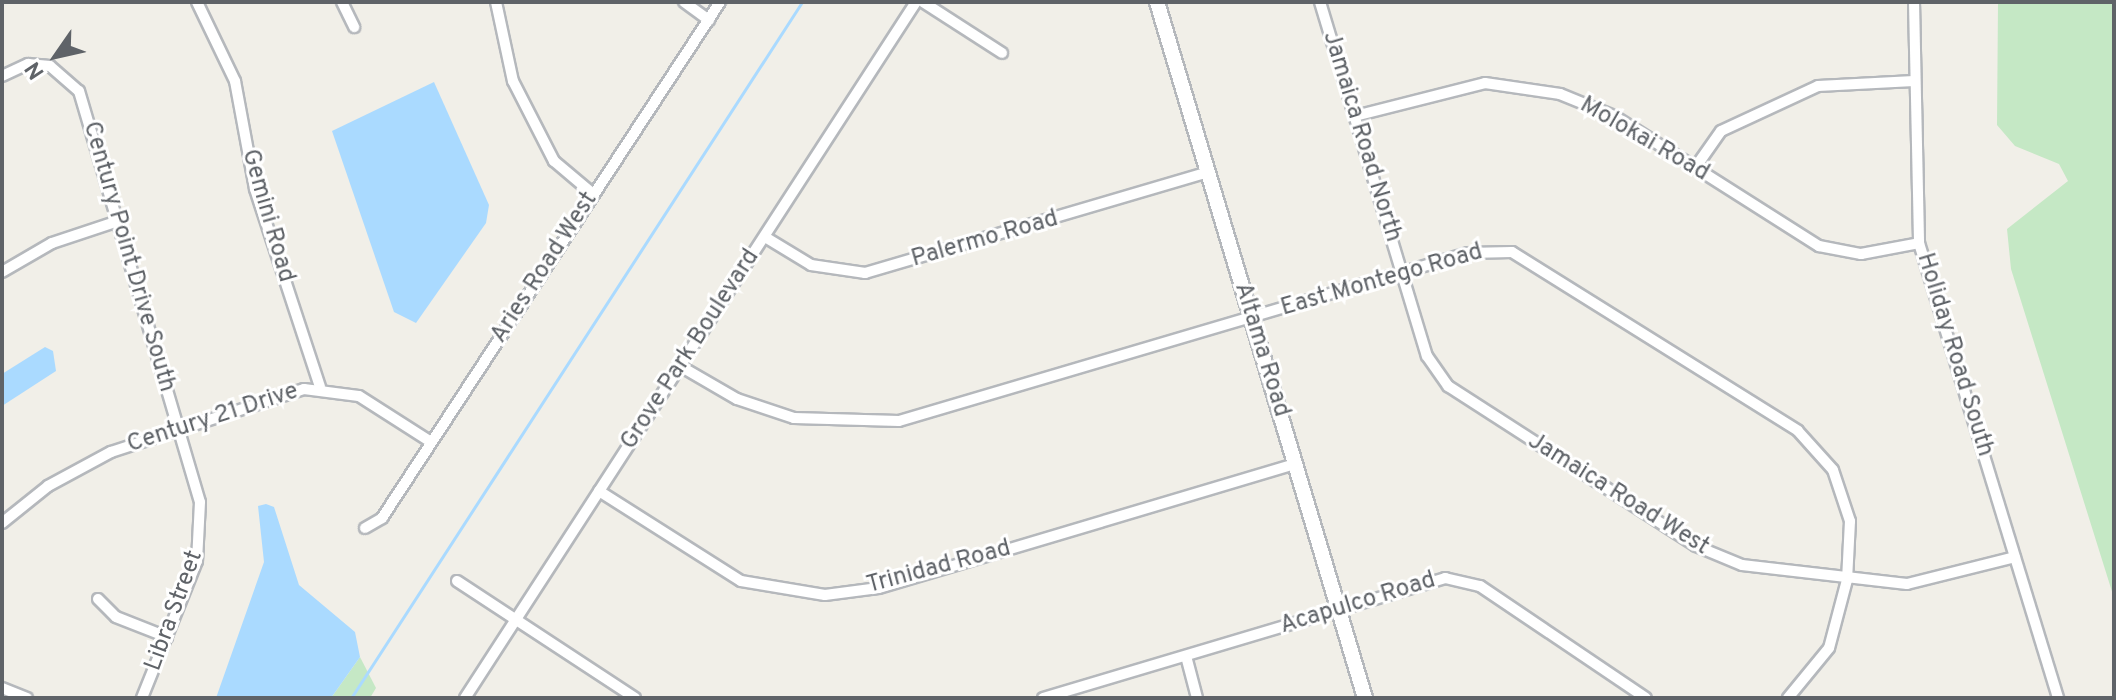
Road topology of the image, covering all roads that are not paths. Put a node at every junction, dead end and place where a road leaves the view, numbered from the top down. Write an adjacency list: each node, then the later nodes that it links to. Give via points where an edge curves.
1 (197, 2): 27 (street, Gemini Road, via 235,81 255,189)
2 (342, 2): 12 (street)
3 (496, 2): 19 (street, via 507,63 540,135 569,177)
4 (684, 2): 11 (street)
5 (720, 2): 11 (street, Aries Road West)
6 (916, 2): 21 (street, Grove Park Boulevard)
7 (923, 2): 13 (street)
8 (1157, 2): 18 (street, Altama Road)
9 (1320, 2): 16 (street, Jamaica Road North)
10 (1914, 2): 15 (street, Holiday Road South)
11 (709, 20): 19 (street, Aries Road West)
12 (354, 27)
13 (1002, 53)
14 (2, 76): 20 (street, Century Point Drive South, via 36,64 60,71 79,91)
15 (1914, 81): 17 (street, via 1818,86 1721,131); 22 (street, Holiday Road South)
16 (1355, 116): 17 (street, Molokai Road, via 1459,86 1531,87 1614,116); 24 (street, Jamaica Road North)
17 (1695, 168): 22 (street, Molokai Road, via 1819,246 1861,254)
18 (1208, 172): 21 (street, Palermo Road, via 865,273 811,265); 25 (street, Altama Road)
19 (593, 194): 29 (street, Aries Road West)
20 (121, 220): 23 (street, via 52,243); 28 (street, Century Point Drive South)
21 (765, 237): 26 (street, Grove Park Boulevard)
22 (1919, 243): 34 (street, Holiday Road South)
23 (2, 272)
24 (1402, 273): 25 (street, East Montego Road); 35 (street, Jamaica Road West, via 1427,356 1448,386 1718,558); 35 (street, East Montego Road, via 1475,252 1524,255 1798,431 1842,488 1850,521)
25 (1252, 318): 26 (street, East Montego Road, via 929,414 867,425 765,410); 30 (street, Altama Road)
26 (680, 366): 31 (street, Grove Park Boulevard)
27 (320, 387): 28 (street, Century 21 Drive); 29 (street, Century 21 Drive, via 359,396)
28 (177, 430): 32 (street, Century 21 Drive, via 80,468); 40 (street, Libra Street, via 200,502 202,537)
29 (431, 442): 33 (street, Aries Road West, via 382,518)
30 (1295, 464): 31 (street, Trinidad Road, via 879,588 825,595 741,581); 38 (street, Altama Road)
31 (599, 491): 39 (street, Grove Park Boulevard)
32 (2, 523)
33 (365, 528)
34 (2015, 557): 35 (street, Jamaica Road West, via 1933,581); 52 (street, Holiday Road South)
35 (1847, 580): 51 (street, East Montego Road, via 1829,648)
36 (457, 581): 39 (street)
37 (98, 599): 40 (street, via 116,617)
38 (1339, 609): 41 (street, Acapulco Road); 49 (street, Altama Road); 50 (street, Acapulco Road, via 1462,578)
39 (516, 621): 45 (street, Grove Park Boulevard); 46 (street)
40 (167, 637): 44 (street, Libra Street)
41 (1186, 656): 47 (street, Acapulco Road); 48 (street)
42 (2, 688): 43 (street)
43 (27, 698)
44 (142, 698)
45 (465, 698)
46 (635, 698)
47 (1043, 698)
48 (1197, 698)
49 (1365, 698)
50 (1646, 698)
51 (1788, 698)
52 (2058, 698)

